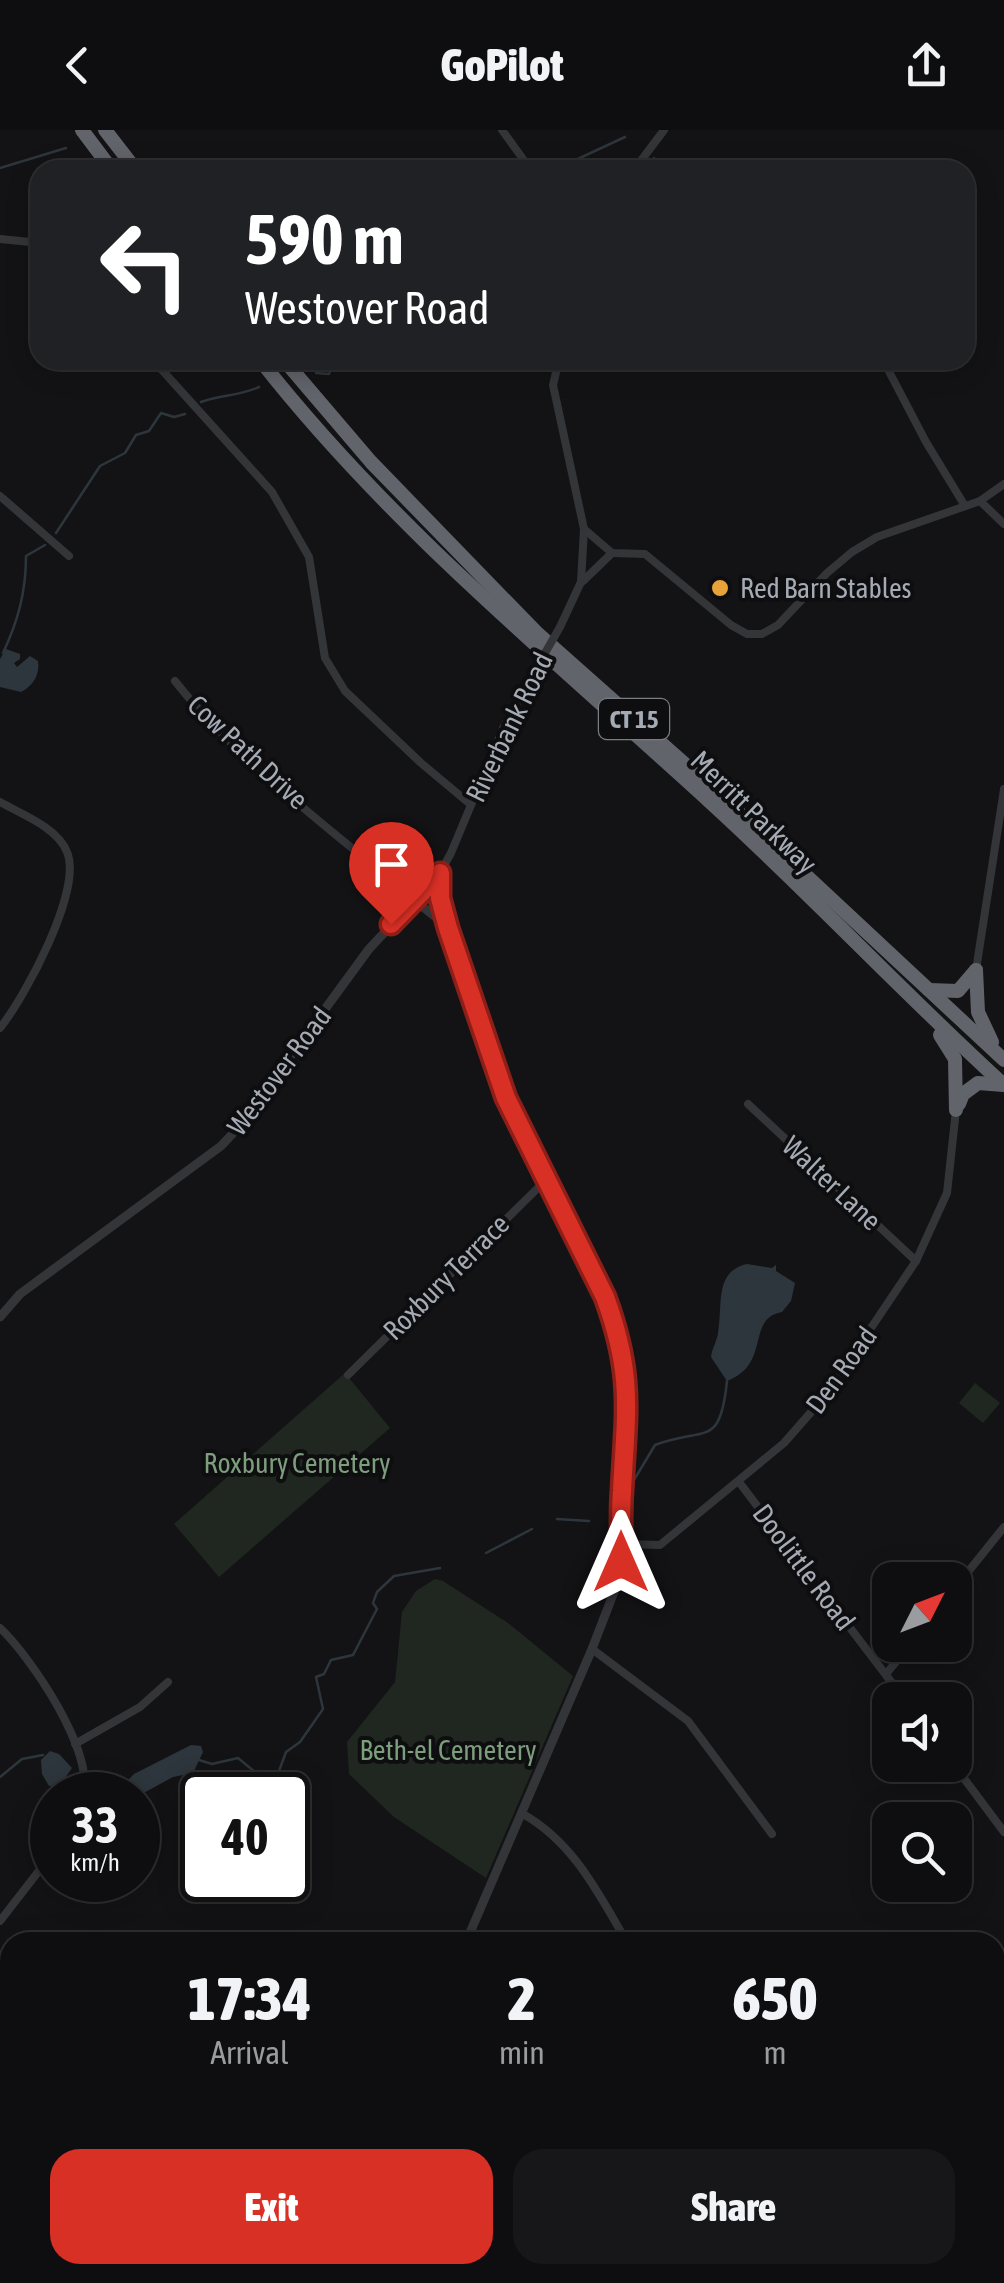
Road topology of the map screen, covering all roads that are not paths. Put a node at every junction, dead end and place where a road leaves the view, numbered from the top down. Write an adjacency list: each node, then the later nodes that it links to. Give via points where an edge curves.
1 (82, 130): 5 (highway)
2 (105, 130): 6 (highway)
3 (502, 130): 7 (street)
4 (664, 130): 8 (street)
5 (104, 160)
6 (128, 160)
7 (524, 160)
8 (642, 160)
9 (0, 239): 10 (street)
10 (30, 242)
11 (163, 370): 28 (street, via 272,492 309,557 326,658 345,691)
12 (269, 370): 34 (highway, Merritt Parkway / CT 15, via 430,548 712,804)
13 (293, 370): 33 (highway, Merritt Parkway / CT 15, via 371,462 536,632)
14 (557, 370): 21 (street, Riverbank Road, via 553,385)
15 (889, 370): 19 (street)
16 (1004, 484): 18 (street)
17 (0, 496): 23 (street)
18 (980, 501): 19 (street); 20 (street)
19 (965, 506): 22 (street, via 852,552 762,634 730,625 645,554)
20 (1004, 524)
21 (584, 529): 22 (street); 24 (street, Riverbank Road)
22 (612, 553): 24 (street, Riverbank Road)
23 (69, 556)
24 (582, 582): 28 (street, Riverbank Road, bridge)
25 (175, 681): 30 (street, Cow Path Drive, via 246,756)
26 (1004, 789): 32 (street)
27 (0, 802): 35 (street, via 54,833 72,874 41,959)
28 (470, 804): 29 (street, Riverbank Road)
29 (440, 873): 30 (street, Westover Road); 31 (street)
30 (413, 899): 31 (street); 42 (street, Westover Road, via 221,1146 20,1294)
31 (448, 928): 40 (street, via 506,1098)
32 (976, 970): 33 (highway, via 958,991); 36 (highway, via 978,1012)
33 (929, 990): 36 (highway, Merritt Parkway / CT 15)
34 (920, 1008): 37 (highway, Merritt Parkway / CT 15); 39 (highway, via 954,1059)
35 (0, 1028)
36 (1004, 1059)
37 (1004, 1085): 39 (highway, via 970,1086)
38 (748, 1104): 41 (street, Walter Lane)
39 (956, 1110): 41 (street, Den Road, via 947,1193)
40 (546, 1180): 43 (street, Roxbury Terrace); 46 (street, via 605,1297 623,1354 628,1403)
41 (916, 1262): 44 (street, Den Road, via 826,1396)
42 (0, 1316)
43 (348, 1375)
44 (740, 1482): 46 (street, Den Road, via 660,1545); 51 (street, Doolittle Road)
45 (1004, 1527): 47 (street)
46 (622, 1544): 49 (street, via 619,1579)
47 (972, 1567)
48 (0, 1628): 54 (street, via 26,1658)
49 (592, 1649): 57 (street); 59 (street, via 688,1722)
50 (896, 1662): 51 (street)
51 (886, 1674): 53 (street, Doolittle Road)
52 (168, 1682): 54 (street, via 140,1707)
53 (892, 1682)
54 (75, 1744): 55 (street)
55 (83, 1772)
56 (967, 1782): 58 (street)
57 (523, 1814): 62 (street); 63 (street, via 580,1864)
58 (1004, 1832)
59 (772, 1834)
60 (30, 1882): 61 (street)
61 (0, 1921)
62 (470, 1932)
63 (621, 1932)

